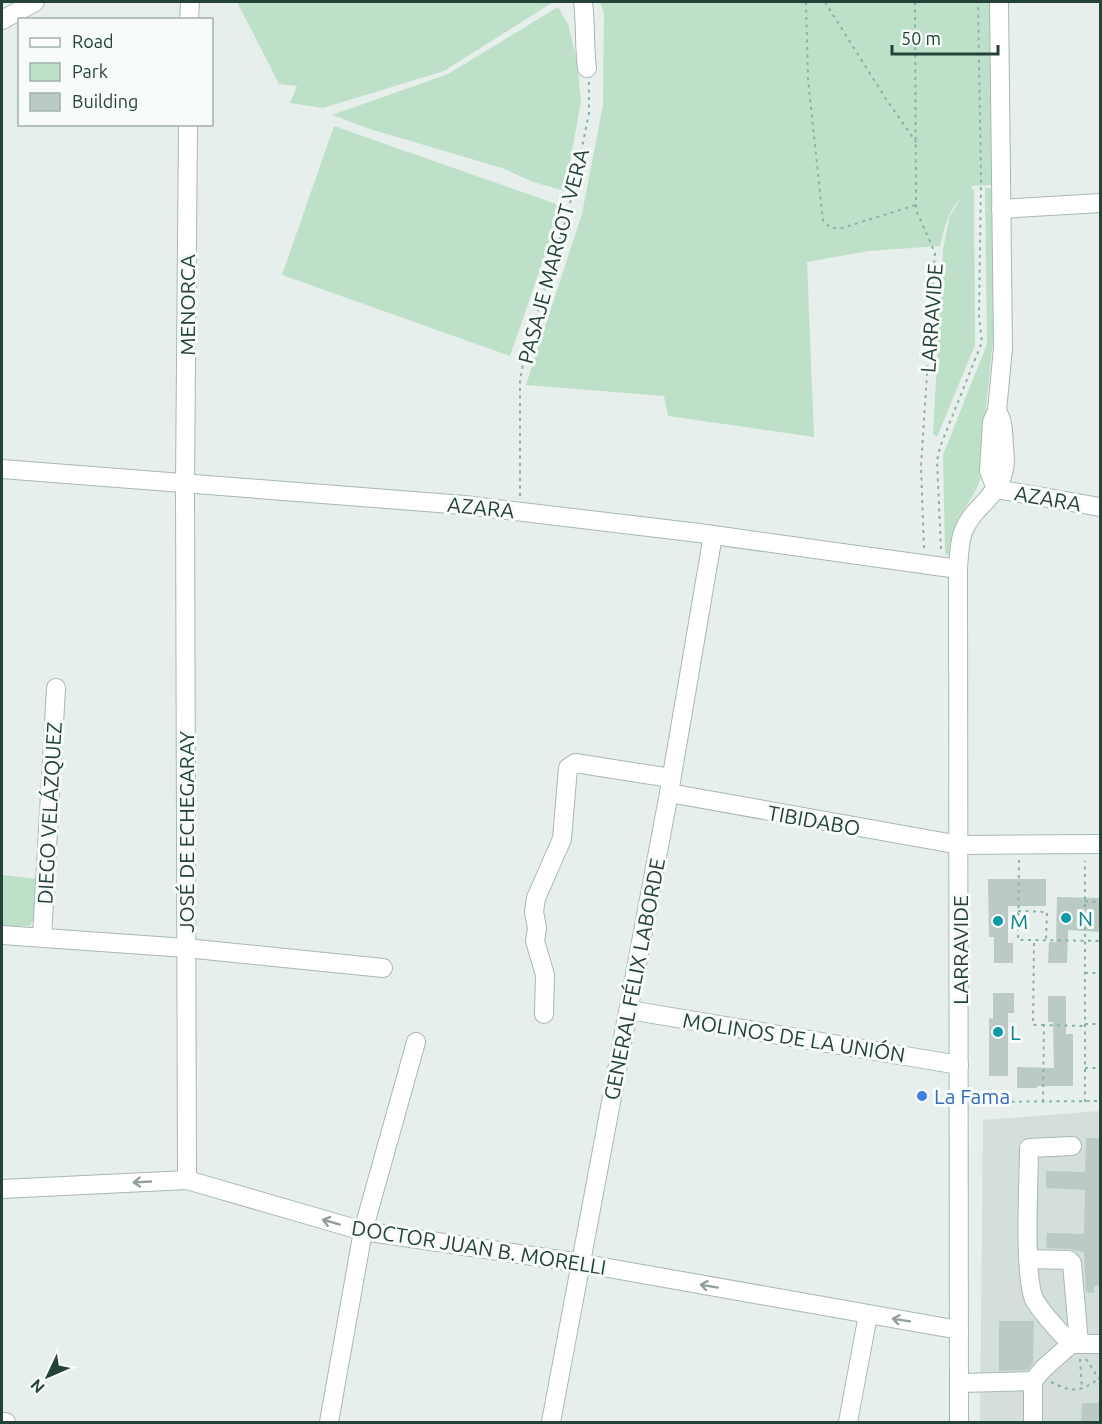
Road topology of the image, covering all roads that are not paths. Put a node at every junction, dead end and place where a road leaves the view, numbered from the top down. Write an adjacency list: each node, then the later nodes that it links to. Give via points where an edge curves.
1 (35, 2): 6 (street)
2 (190, 2): 5 (street)
3 (583, 2): 7 (street)
4 (999, 2): 10 (street, LARRAVIDE)
5 (189, 18)
6 (2, 20)
7 (586, 68)
8 (188, 126): 12 (street, MENORCA)
9 (1101, 203): 10 (street)
10 (1001, 209): 13 (street, LARRAVIDE, via 1003,348 998,411 1002,420 1004,466)
11 (2, 470): 12 (street, AZARA)
12 (184, 485): 15 (street, AZARA, via 465,505); 23 (street, JOSÉ DE ECHEGARAY)
13 (996, 489): 14 (street, AZARA); 16 (street, LARRAVIDE, via 975,512 963,531 960,546)
14 (1101, 507)
15 (713, 535): 16 (street, AZARA); 18 (street, GENERAL FÉLIX LABORDE)
16 (941, 567): 20 (street, LARRAVIDE)
17 (56, 688): 22 (street, DIEGO VELÁZQUEZ)
18 (670, 786): 20 (street, TIBIDABO); 25 (street, GENERAL FÉLIX LABORDE); 26 (street, TIBIDABO, via 575,763 568,768 562,839 536,898 534,912 535,941 545,975)
19 (1093, 844): 20 (street, TIBIDABO)
20 (960, 845): 28 (street, LARRAVIDE)
21 (2, 935): 22 (street)
22 (42, 938): 23 (street)
23 (186, 948): 24 (street); 30 (street, JOSÉ DE ECHEGARAY)
24 (383, 969)
25 (629, 1010): 28 (street, MOLINOS DE LA UNIÓN); 34 (street, GENERAL FÉLIX LABORDE)
26 (544, 1014)
27 (416, 1042): 32 (street)
28 (959, 1065): 36 (street, LARRAVIDE)
29 (1072, 1146): 33 (street, via 1029,1148)
30 (187, 1180): 31 (street, DOCTOR JUAN B. MORELLI, one-way to 31); 32 (street, DOCTOR JUAN B. MORELLI, one-way to 30)
31 (2, 1189)
32 (363, 1231): 34 (street, DOCTOR JUAN B. MORELLI); 43 (street)
33 (1029, 1259): 38 (street, via 1034,1299 1053,1326); 38 (street, via 1069,1260 1073,1268)
34 (580, 1263): 35 (street, DOCTOR JUAN B. MORELLI, one-way to 34); 44 (street, GENERAL FÉLIX LABORDE)
35 (868, 1315): 36 (street, DOCTOR JUAN B. MORELLI, one-way to 35); 45 (street)
36 (959, 1330): 40 (street, LARRAVIDE)
37 (1101, 1344): 38 (street)
38 (1077, 1346): 39 (street)
39 (1035, 1378): 40 (street); 47 (street)
40 (960, 1383): 46 (street, LARRAVIDE)
41 (2, 1422): 42 (street)
42 (6, 1422)
43 (329, 1422)
44 (551, 1422)
45 (848, 1422)
46 (959, 1422)
47 (1033, 1422)

